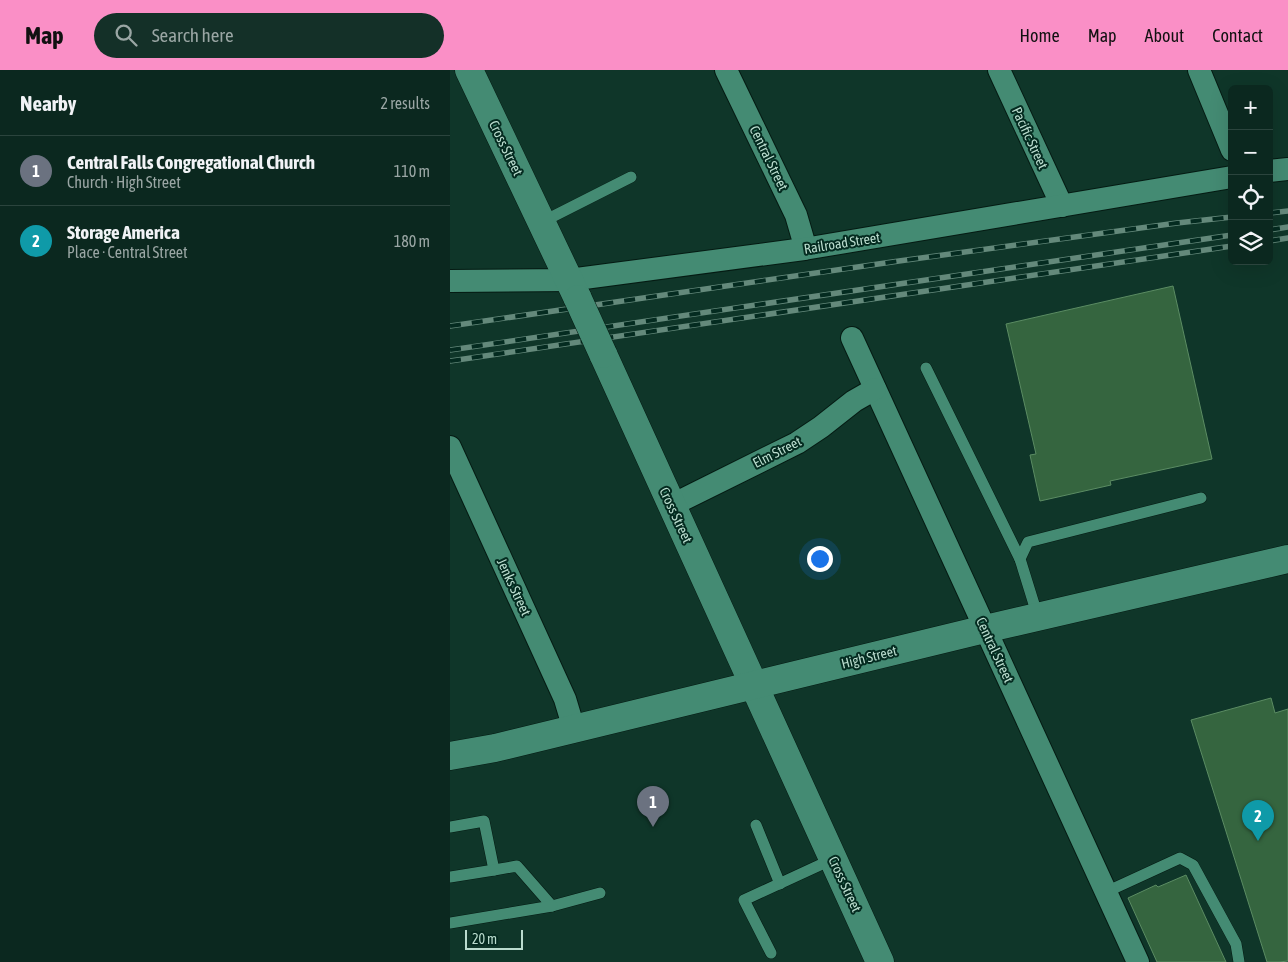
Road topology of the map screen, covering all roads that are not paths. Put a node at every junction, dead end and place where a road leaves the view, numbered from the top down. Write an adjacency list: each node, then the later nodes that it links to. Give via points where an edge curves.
1 (469, 70): 11 (main road, Cross Street)
2 (726, 70): 12 (street, Central Street, via 796,215)
3 (999, 70): 10 (street, Pacific Street)
4 (1199, 70): 5 (street)
5 (1228, 140)
6 (1288, 169): 7 (street)
7 (1273, 171)
8 (631, 177): 11 (lane)
9 (1228, 178): 10 (street, Railroad Street)
10 (1062, 206): 12 (street, Railroad Street)
11 (542, 222): 14 (main road, Cross Street)
12 (804, 249): 14 (street, Railroad Street)
13 (450, 281): 14 (street, Railroad Street)
14 (573, 289): 20 (main road, Cross Street, bridge)
15 (852, 338): 17 (street, Central Street)
16 (926, 368): 21 (lane)
17 (875, 389): 20 (street, Elm Street, via 797,443); 24 (street, Central Street)
18 (450, 447): 26 (street, Jenks Street, via 565,699)
19 (1201, 498): 21 (lane, via 1028,542)
20 (672, 505): 25 (main road, Cross Street)
21 (1020, 559): 23 (lane)
22 (1288, 559): 23 (main road, High Street)
23 (1038, 617): 24 (main road, High Street)
24 (985, 629): 25 (main road, High Street); 34 (street, Central Street)
25 (754, 686): 26 (main road, High Street); 30 (main road, Cross Street)
26 (574, 729): 27 (main road, High Street)
27 (450, 756)
28 (756, 825): 33 (lane)
29 (450, 827): 31 (lane, via 484,821)
30 (834, 859): 33 (lane); 39 (main road, Cross Street)
31 (494, 870): 32 (lane); 36 (lane, via 517,866)
32 (450, 877)
33 (780, 884): 38 (lane, via 744,900)
34 (1106, 892): 40 (street, Central Street); 41 (lane, via 1180,858 1193,865 1236,944)
35 (600, 893): 36 (lane)
36 (552, 906): 37 (lane)
37 (450, 923)
38 (771, 953)
39 (880, 962)
40 (1138, 962)
41 (1239, 962)

